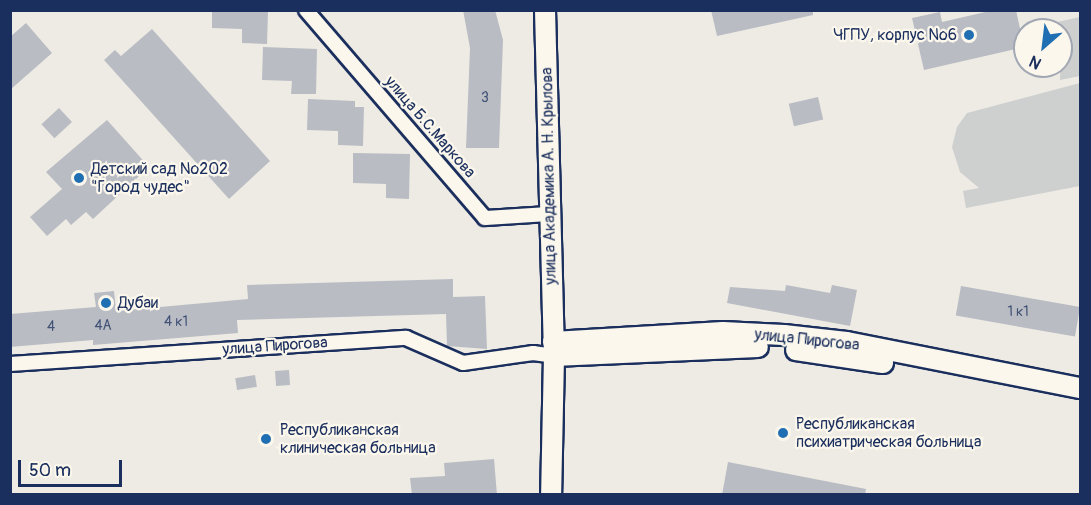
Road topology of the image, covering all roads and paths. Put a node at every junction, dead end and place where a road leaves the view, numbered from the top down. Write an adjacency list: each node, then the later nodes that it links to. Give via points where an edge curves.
1 (306, 10): 3 (street, улица Б.С.Маркова, via 485,218)
2 (545, 10): 3 (main road, улица Академика А. Н. Крылова)
3 (549, 214): 4 (main road, улица Академика А. Н. Крылова)
4 (553, 349): 5 (street, улица Пирогова, via 463,363 406,338); 6 (main road, улица Пирогова, via 740,346); 9 (main road, улица Академика А. Н. Крылова)
5 (10, 364)
6 (931, 365): 7 (main road, улица Пирогова); 8 (main road, улица Пирогова)
7 (1080, 388)
8 (1080, 401)
9 (551, 495)

